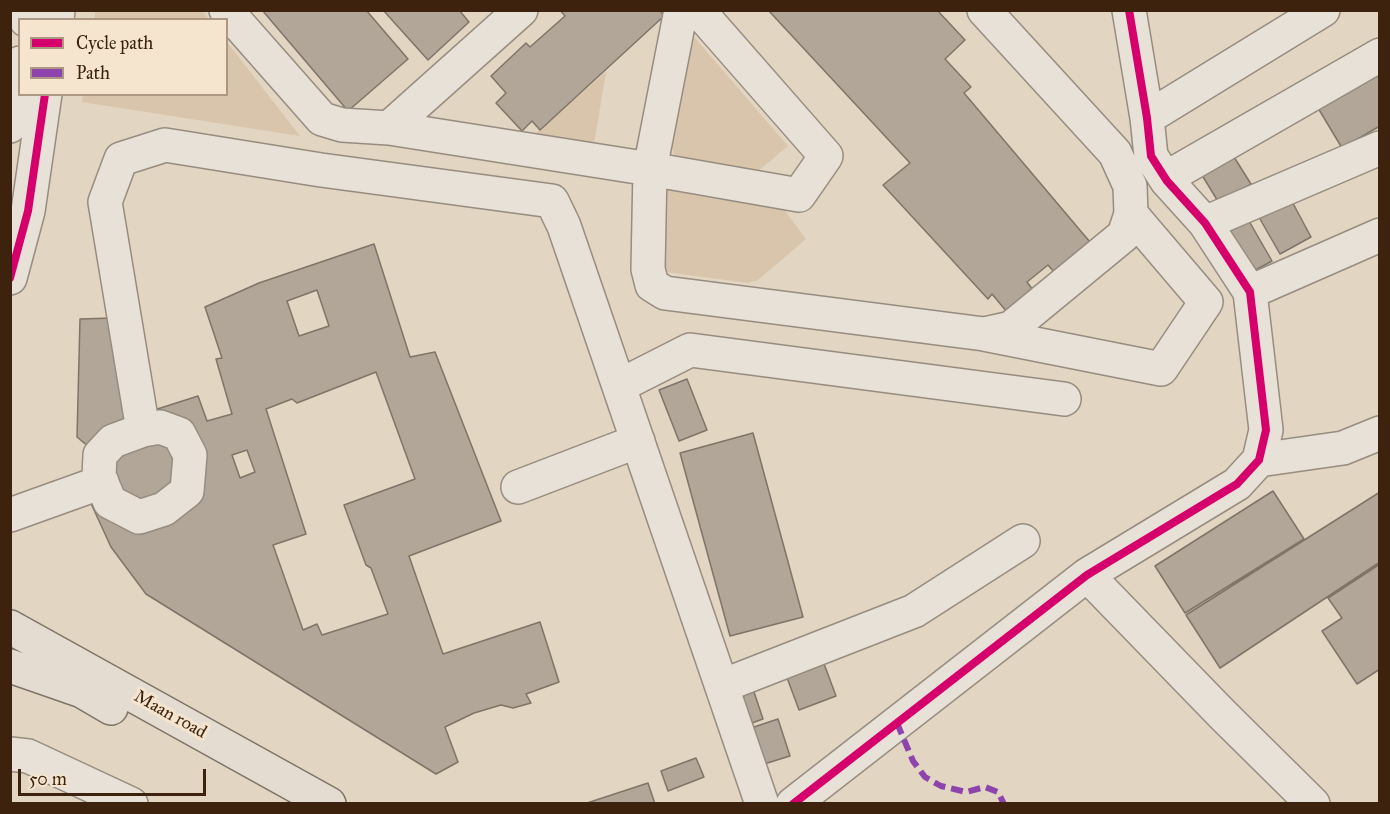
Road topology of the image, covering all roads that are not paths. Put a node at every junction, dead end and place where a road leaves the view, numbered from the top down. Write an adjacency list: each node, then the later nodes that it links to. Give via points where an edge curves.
1 (226, 10): 12 (street, via 322,119 342,125)
2 (521, 10): 12 (street)
3 (1129, 10): 10 (street)
4 (1323, 10): 10 (street)
5 (684, 11): 14 (street); 14 (street, via 826,156 799,195)
6 (991, 13): 16 (street, via 1115,153 1130,186)
7 (1380, 55): 15 (street)
8 (18, 76): 11 (street)
9 (45, 96): 19 (street, via 27,211)
10 (1147, 118): 15 (street, via 1151,156)
11 (10, 126)
12 (389, 128): 14 (street)
13 (1380, 148): 17 (street)
14 (650, 169): 21 (street, via 648,269 652,285 665,293)
15 (1166, 178): 17 (street)
16 (1131, 214): 21 (street, via 1124,235 1020,321 1011,328); 21 (street, via 1206,302 1161,369)
17 (1205, 223): 20 (street)
18 (1380, 235): 20 (street)
19 (10, 278)
20 (1250, 292): 27 (street, via 1266,430)
21 (984, 334)
22 (620, 386): 23 (street, via 690,350); 24 (street, via 552,201 165,145 121,159 105,202); 26 (street)
23 (1064, 399)
24 (143, 430): 28 (street, via 113,441 100,455); 28 (street, via 160,427 179,434 190,455 187,491 164,509 139,517 110,502)
25 (1380, 433): 27 (street, via 1343,448)
26 (638, 441): 29 (street); 35 (street)
27 (1259, 460): 32 (street, via 1237,484)
28 (102, 482): 30 (street)
29 (518, 487)
30 (10, 515)
31 (1023, 541): 35 (street, via 914,611)
32 (1087, 575): 42 (street); 43 (street)
33 (10, 627): 40 (main road, Maan road)
34 (10, 666): 39 (main road, Maan road, via 82,692)
35 (722, 686): 41 (street)
36 (10, 754): 37 (street, via 28,756)
37 (80, 791): 38 (street)
38 (131, 804)
39 (284, 804)
40 (329, 804)
41 (762, 804)
42 (793, 804)
43 (1313, 804)

